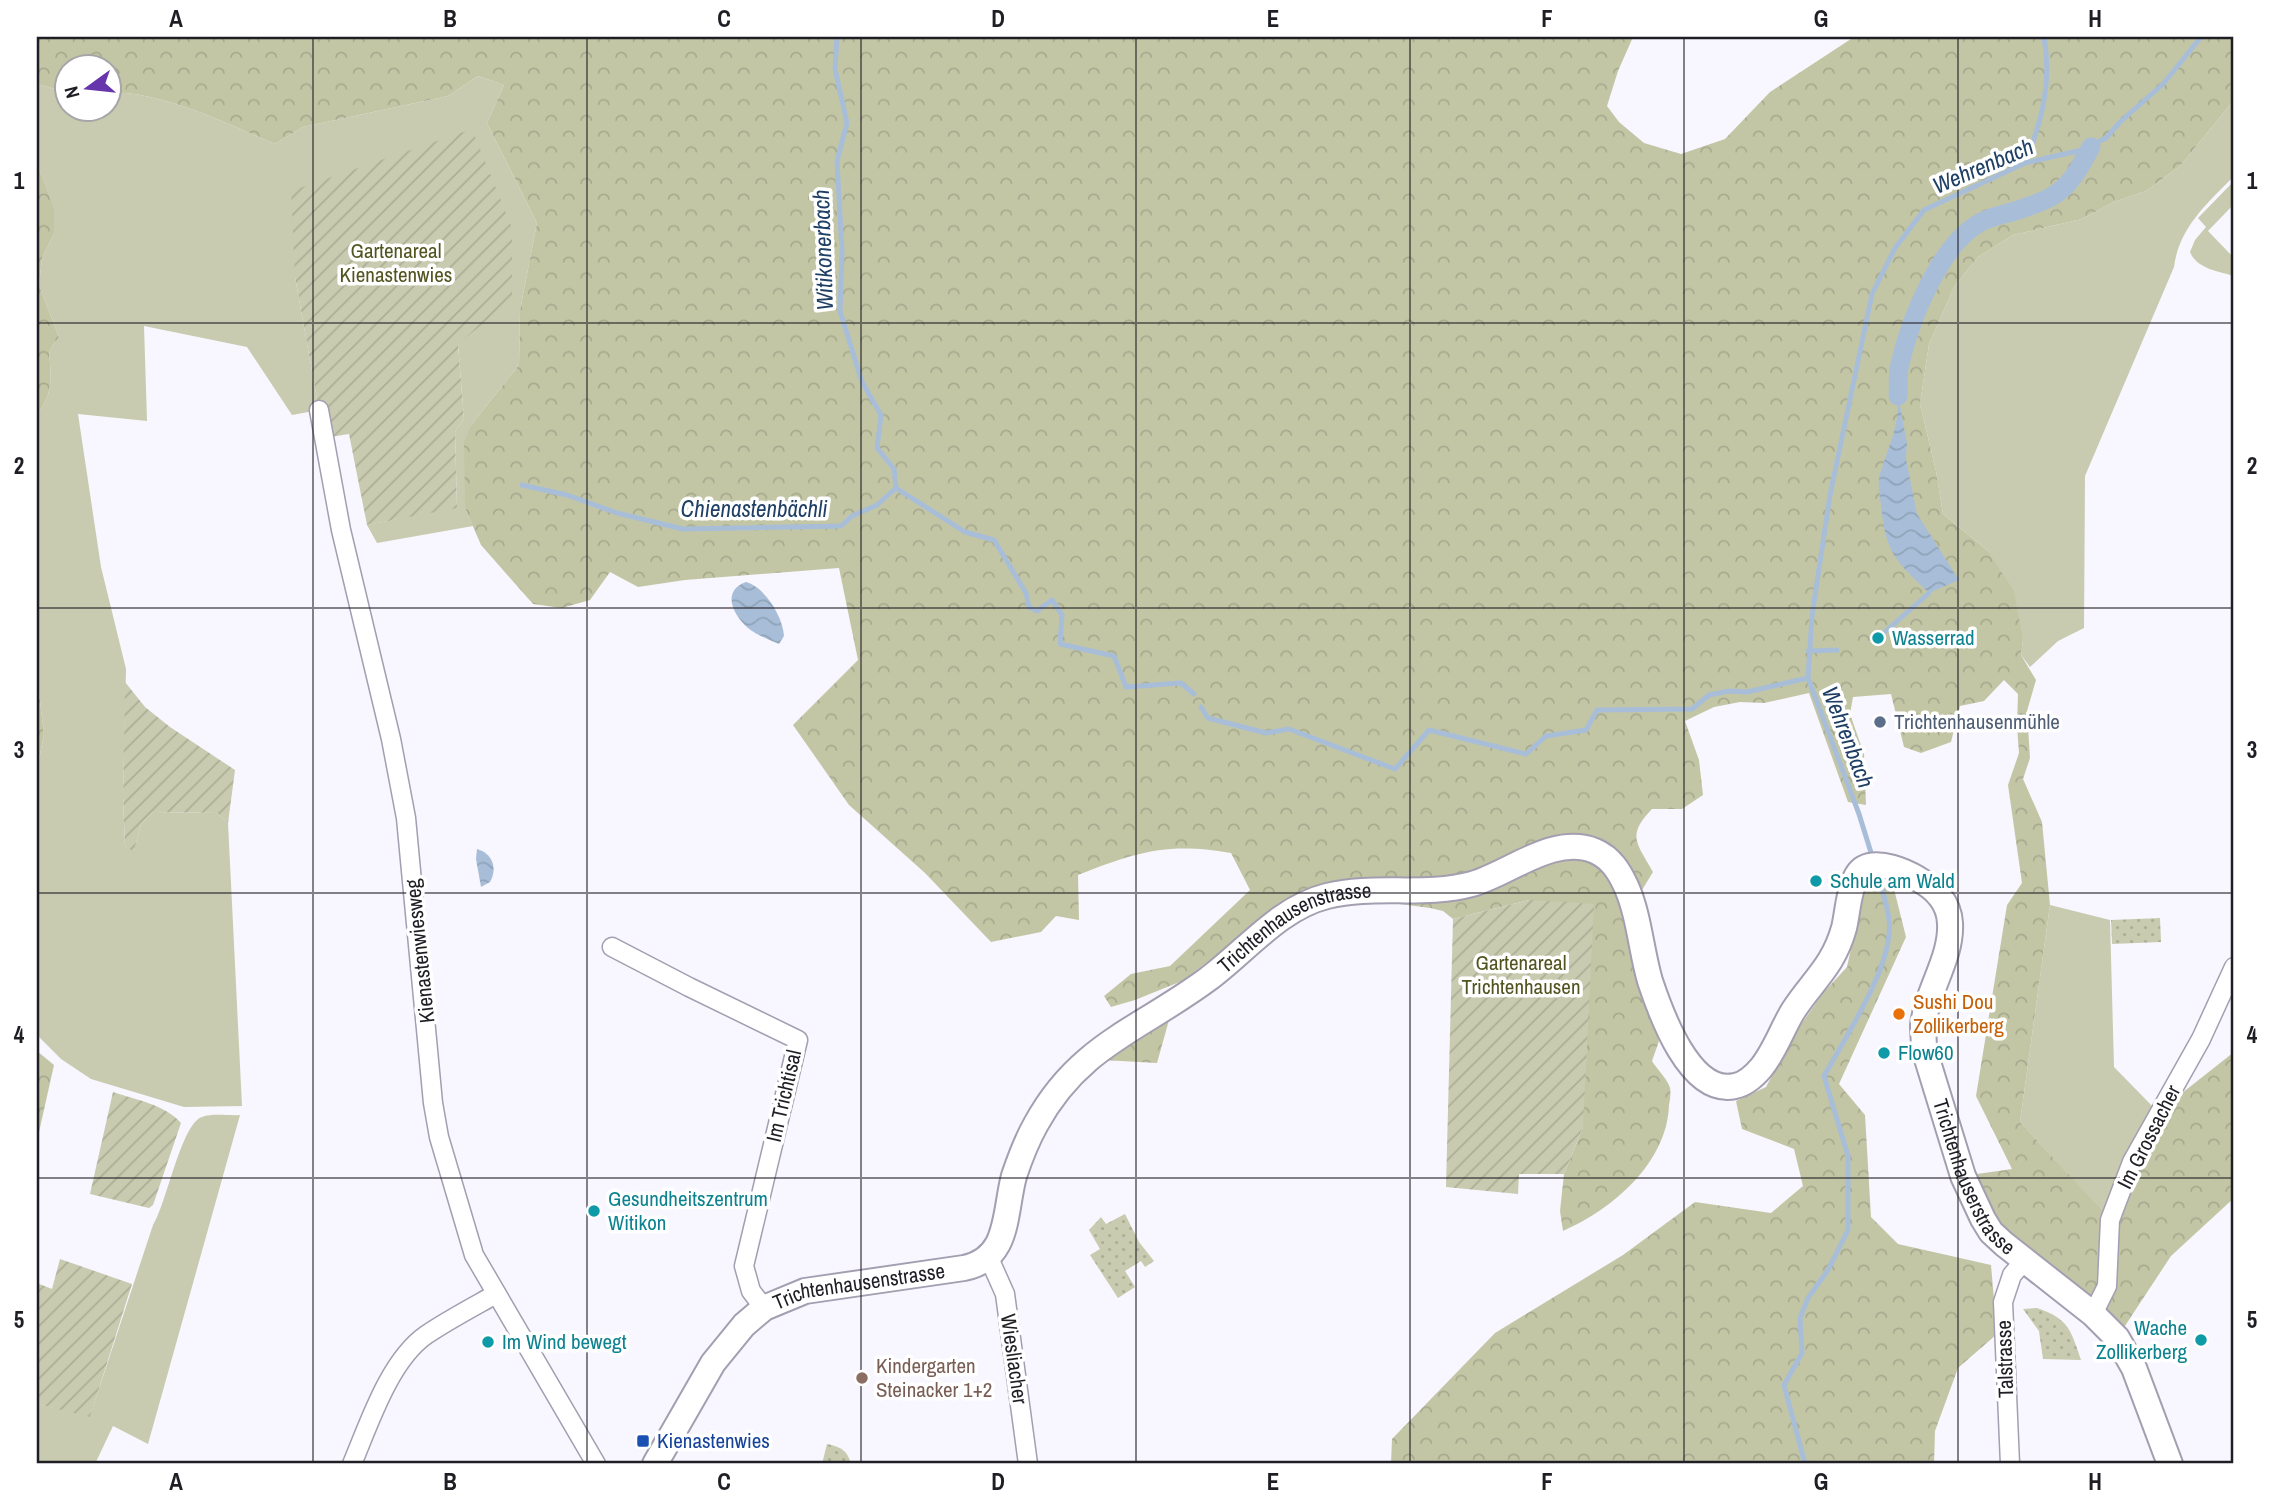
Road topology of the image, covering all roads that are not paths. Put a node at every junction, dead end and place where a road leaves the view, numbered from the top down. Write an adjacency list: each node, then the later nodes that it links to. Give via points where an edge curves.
1 (319, 410): 7 (street, Kienastenwiesweg, via 341,530 402,798 439,1137 474,1255)
2 (1880, 867): 5 (street, Trichtenhausenstrasse, via 1860,871 1836,952 1797,1004 1758,1072 1734,1086 1709,1082 1690,1065 1650,981 1628,889 1606,856 1573,847 1552,850 1469,885 1320,897 1279,920 1208,980 1113,1039 1068,1079 1045,1109 1022,1153 1004,1229); 6 (street, Trichtenhauserstrasse, via 1914,876 1930,887 1949,915 1948,943 1923,1024 1924,1049 1969,1192 1992,1232)
3 (612, 947): 8 (street, Im Trichtisal, via 798,1040 744,1266 751,1291)
4 (2234, 967): 9 (street, Im Grossacher, via 2201,1039 2132,1162 2110,1220 2107,1286)
5 (989, 1258): 8 (street, Trichtenhausenstrasse, via 977,1266 804,1291); 13 (street, Wiesliacher, via 1004,1294)
6 (2025, 1261): 9 (street, Trichtenhauserstrasse); 14 (street, Talstrasse, via 2012,1275 2003,1302)
7 (496, 1294): 10 (street, via 424,1336 407,1356 381,1398); 11 (street, Kienastenwiesweg)
8 (764, 1308): 12 (street, Trichtenhausenstrasse, via 713,1363)
9 (2093, 1314): 15 (street, Trichtenhauserstrasse, via 2127,1353)
10 (352, 1464)
11 (596, 1464)
12 (655, 1464)
13 (1028, 1464)
14 (2010, 1464)
15 (2170, 1464)

